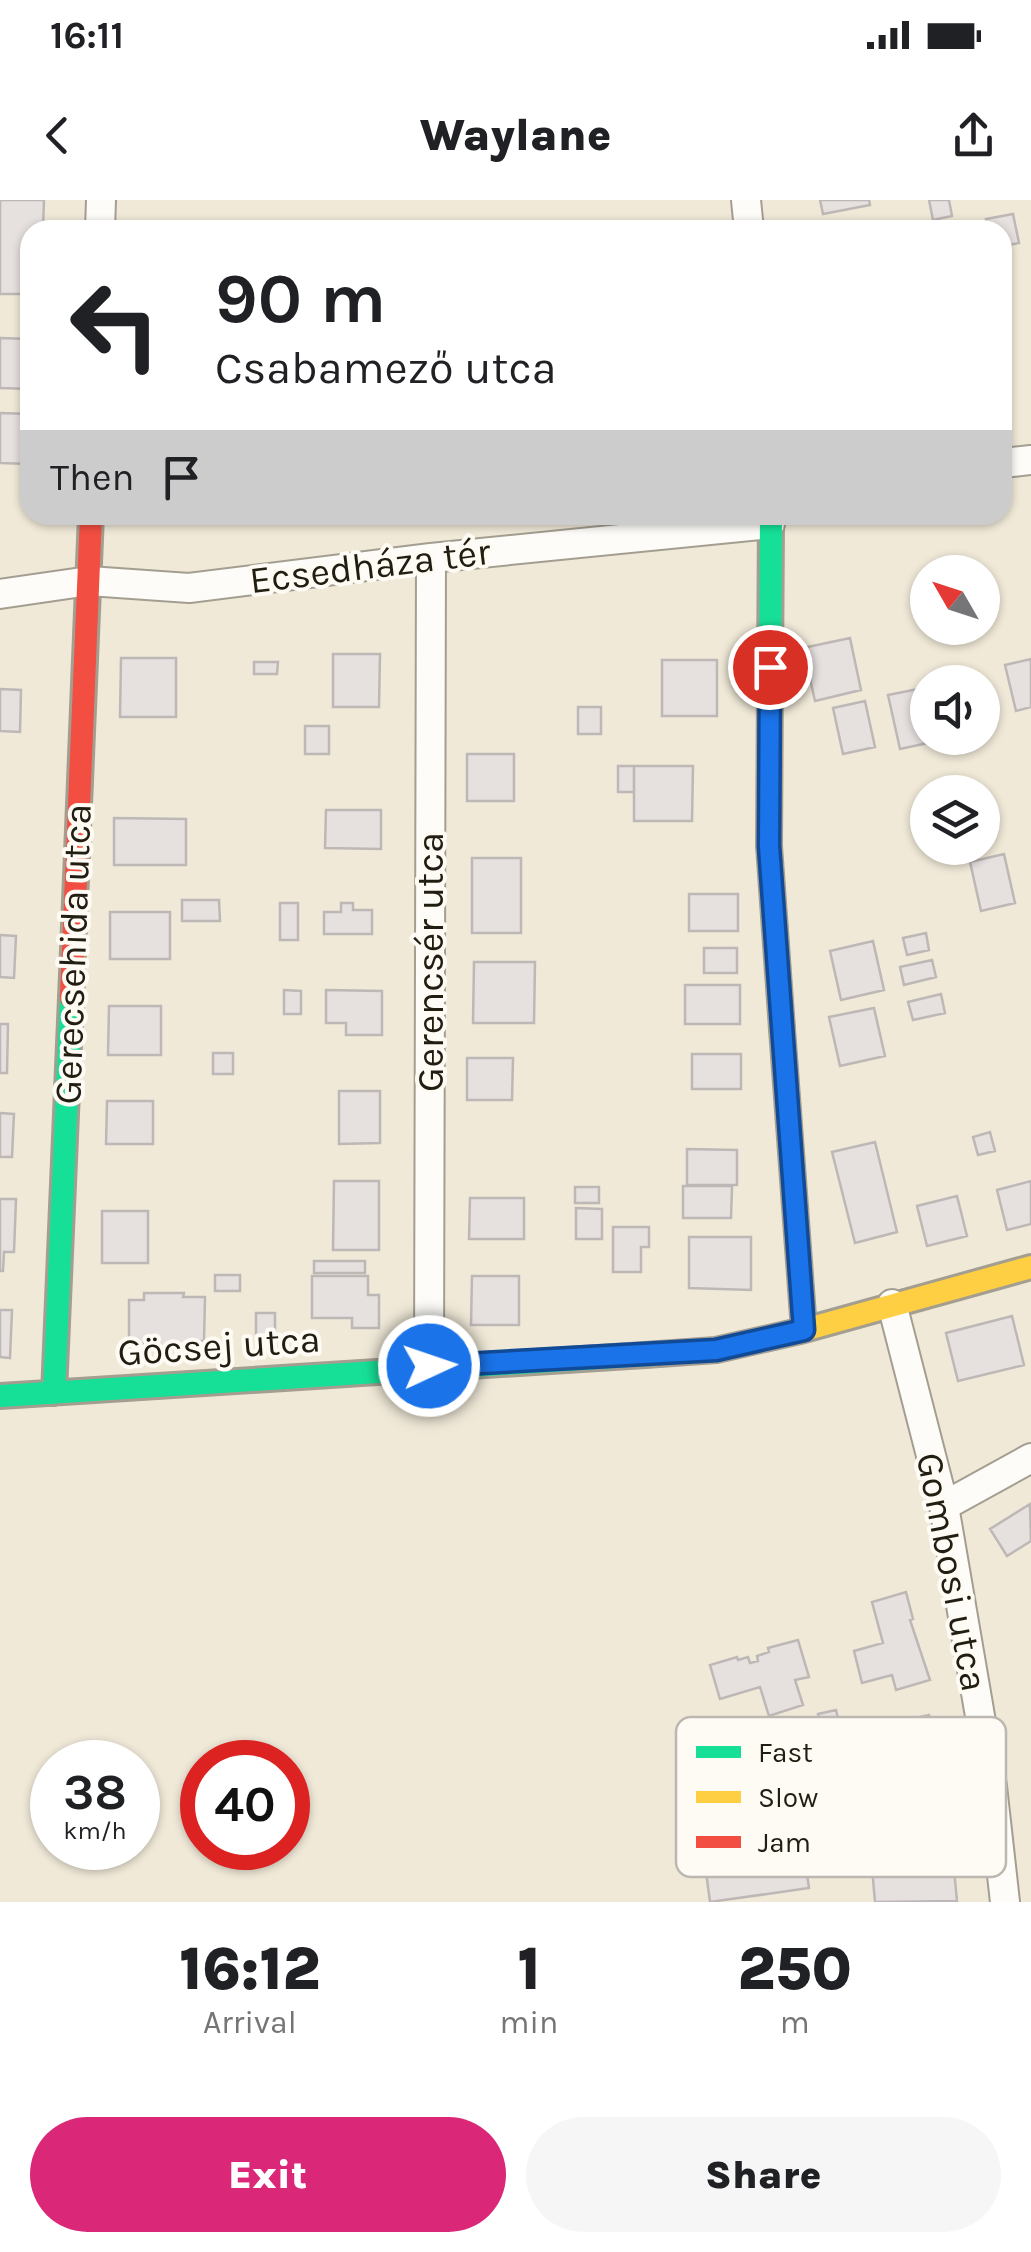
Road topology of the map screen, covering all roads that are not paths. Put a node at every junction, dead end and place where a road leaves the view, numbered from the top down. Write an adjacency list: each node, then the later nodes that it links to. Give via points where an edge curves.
1 (91, 525): 5 (street, Gerecsehida utca)
2 (726, 525): 4 (street, Ecsedháza tér)
3 (770, 525): 9 (street, via 769,846)
4 (432, 558): 5 (street, Ecsedháza tér, via 189,588); 10 (street, Gerencsér utca)
5 (89, 582): 6 (street, Ecsedháza tér); 11 (street, Gerecsehida utca)
6 (0, 594)
7 (1031, 1267): 8 (street, Göcsej utca)
8 (892, 1304): 9 (street, Göcsej utca); 14 (street, Gombosi utca)
9 (804, 1330): 10 (street, Göcsej utca, via 716,1350)
10 (429, 1366): 11 (street, Göcsej utca)
11 (54, 1393): 12 (street, Göcsej utca)
12 (0, 1396)
13 (1031, 1458): 14 (street)
14 (944, 1506): 15 (street, Gombosi utca)
15 (980, 1717)
16 (1002, 1877): 17 (street, Gombosi utca)
17 (1005, 1902)

